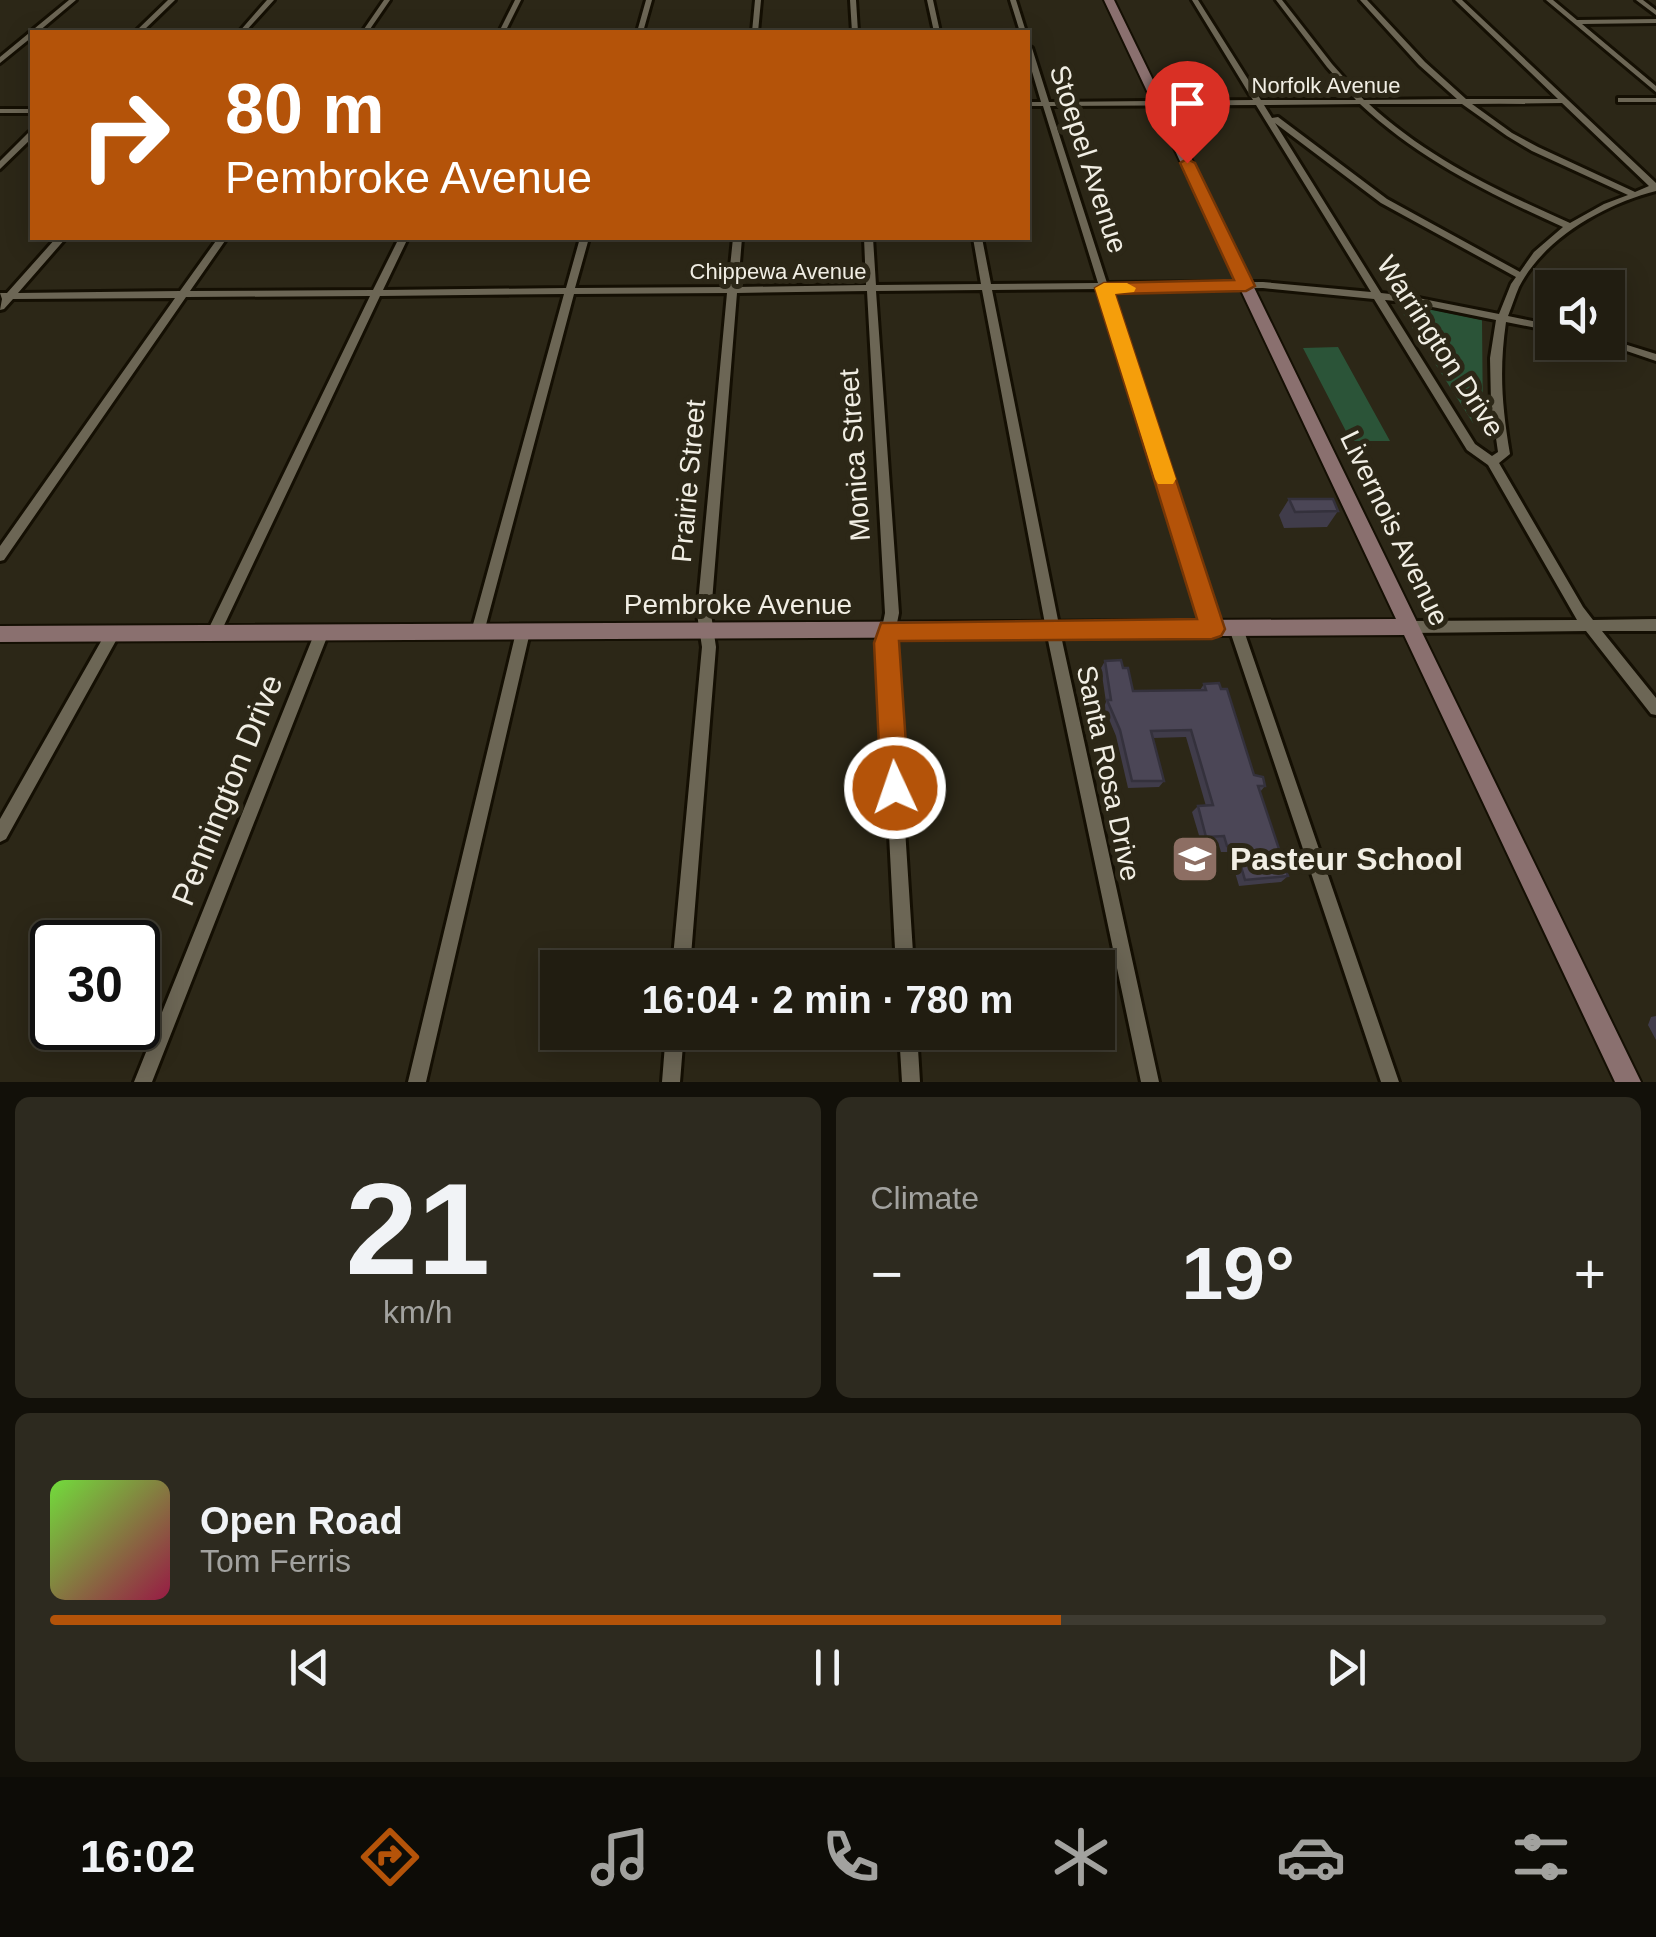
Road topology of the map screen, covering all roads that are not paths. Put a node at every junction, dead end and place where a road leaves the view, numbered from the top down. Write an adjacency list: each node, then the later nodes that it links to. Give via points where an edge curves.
1 (74, 0): 21 (street)
2 (172, 0): 22 (street)
3 (271, 0): 23 (street)
4 (387, 0): 24 (street)
5 (518, 0): 25 (street)
6 (649, 0): 26 (street)
7 (758, 0): 27 (street)
8 (854, 0): 28 (street)
9 (930, 0): 29 (street)
10 (1013, 0): 30 (street)
11 (1109, 0): 38 (street, Livernois Avenue)
12 (1195, 0): 43 (street, Warrington Drive)
13 (1279, 0): 39 (street)
14 (1363, 0): 40 (street)
15 (1458, 0): 37 (street)
16 (1549, 0): 20 (street)
17 (1639, 0): 18 (street)
18 (1656, 13)
19 (1656, 21): 20 (street)
20 (1574, 22): 34 (street)
21 (37, 30)
22 (140, 30)
23 (244, 30)
24 (366, 30)
25 (503, 30)
26 (641, 30)
27 (756, 30)
28 (856, 30)
29 (936, 30)
30 (1022, 30)
31 (30, 36): 33 (street)
32 (1030, 55): 42 (street, Stoepel Avenue)
33 (0, 61)
34 (1656, 90)
35 (1621, 100): 36 (street)
36 (1656, 100)
37 (1564, 101): 40 (street, Norfolk Avenue); 48 (street)
38 (1158, 102): 42 (street, Norfolk Avenue); 43 (street, Norfolk Avenue); 59 (street, Livernois Avenue)
39 (1362, 102): 40 (street, Norfolk Avenue); 43 (street, Norfolk Avenue); 50 (street, via 1445,164)
40 (1460, 102): 49 (street, via 1532,148)
41 (1030, 104): 42 (street, Norfolk Avenue)
42 (1045, 104): 60 (street, Stoepel Avenue)
43 (1264, 108): 58 (street, via 1384,202); 67 (street, Warrington Drive)
44 (0, 111): 45 (street)
45 (30, 111)
46 (30, 136): 47 (street)
47 (0, 166)
48 (1656, 187): 49 (street)
49 (1633, 194): 50 (street)
50 (1568, 226): 58 (street)
51 (60, 240): 68 (street)
52 (221, 240): 66 (street)
53 (403, 240): 64 (street)
54 (583, 240): 65 (street)
55 (737, 240): 63 (street, Prairie Street)
56 (868, 240): 62 (street, Monica Street)
57 (977, 240): 61 (street, Santa Rosa Drive)
58 (1521, 276): 70 (street)
59 (1246, 286): 60 (street, Chippewa Avenue); 67 (street, Chippewa Avenue); 78 (street, Livernois Avenue)
60 (1104, 288): 61 (street, Chippewa Avenue); 80 (street, Stoepel Avenue)
61 (987, 289): 62 (street, Chippewa Avenue); 82 (street, Santa Rosa Drive)
62 (871, 290): 63 (street, Chippewa Avenue); 81 (street, Monica Street)
63 (732, 291): 65 (street, Chippewa Avenue); 87 (street, Prairie Street)
64 (377, 292): 65 (street, Chippewa Avenue); 66 (street, Chippewa Avenue); 83 (street)
65 (570, 292): 85 (street)
66 (183, 294): 68 (street, Chippewa Avenue); 75 (street)
67 (1377, 294): 70 (street, Chippewa Avenue); 74 (street, Warrington Drive, via 1471,447)
68 (5, 296): 69 (street)
69 (0, 307)
70 (1501, 316): 71 (street, Chippewa Avenue); 74 (street, via 1493,382 1504,454)
71 (1535, 324)
72 (1625, 348): 73 (street)
73 (1656, 358)
74 (1492, 462): 76 (street, Warrington Drive)
75 (0, 556)
76 (1590, 625): 77 (street, Pembroke Avenue); 78 (street, Pembroke Avenue); 90 (street, Warrington Drive)
77 (1656, 625)
78 (1410, 627): 79 (street, Pembroke Avenue); 102 (street, Livernois Avenue)
79 (1236, 628): 80 (street, Pembroke Avenue); 101 (street)
80 (1212, 629): 82 (street, Pembroke Avenue)
81 (890, 630): 82 (street, Pembroke Avenue); 87 (street, Pembroke Avenue); 93 (street, Monica Street)
82 (1053, 630): 100 (street, Santa Rosa Drive)
83 (214, 632): 84 (street, Pembroke Avenue); 88 (street, Pembroke Avenue)
84 (322, 632): 85 (street, Pembroke Avenue); 96 (street, Pennington Drive)
85 (478, 632): 86 (street, Pembroke Avenue)
86 (523, 632): 87 (street, Pembroke Avenue); 97 (street)
87 (706, 632): 92 (street, Prairie Street)
88 (113, 633): 89 (street, Pembroke Avenue); 91 (street)
89 (0, 634)
90 (1656, 709)
91 (0, 834)
92 (683, 950)
93 (904, 950)
94 (674, 1050): 98 (street)
95 (909, 1050): 99 (street)
96 (143, 1082)
97 (416, 1082)
98 (671, 1082)
99 (911, 1082)
100 (1150, 1082)
101 (1390, 1082)
102 (1628, 1082)

